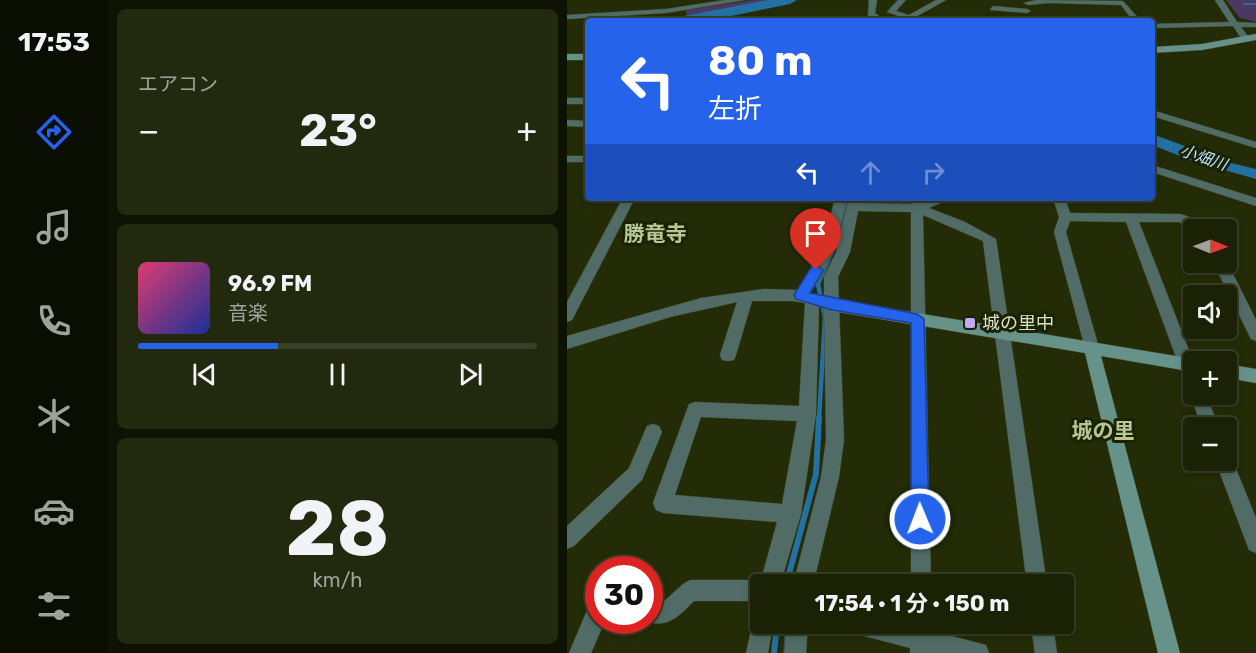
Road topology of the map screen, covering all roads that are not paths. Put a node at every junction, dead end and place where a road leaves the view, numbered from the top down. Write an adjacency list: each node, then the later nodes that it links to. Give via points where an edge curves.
1 (630, 0): 10 (street)
2 (712, 0): 10 (street)
3 (741, 0): 13 (street, via 666,11)
4 (873, 0): 14 (street, via 871,14)
5 (901, 0): 6 (street, via 891,12 910,18)
6 (942, 0)
7 (1219, 0): 16 (street)
8 (1122, 2): 9 (street, via 1049,1); 15 (street)
9 (1028, 5): 11 (street)
10 (624, 8): 12 (street)
11 (993, 8)
12 (567, 10)
13 (567, 17)
14 (877, 18)
15 (1135, 18)
16 (1235, 24): 17 (street); 18 (street); 20 (street)
17 (1256, 25)
18 (1155, 26)
19 (1256, 37): 20 (street)
20 (1246, 39): 21 (street, via 1196,48)
21 (1155, 50)
22 (567, 57): 23 (street)
23 (585, 57)
24 (567, 101): 25 (street)
25 (585, 101)
26 (1155, 114): 29 (street)
27 (567, 123): 28 (street)
28 (585, 124)
29 (1256, 145)
30 (567, 159): 31 (street)
31 (585, 159)
32 (1155, 169): 36 (street)
33 (627, 201): 46 (street)
34 (840, 201): 44 (street)
35 (1060, 201): 39 (street)
36 (1256, 202)
37 (854, 203): 38 (street); 45 (street, via 843,252 831,277)
38 (917, 203): 47 (street); 48 (street, via 989,239)
39 (1065, 217): 40 (street); 51 (street, via 1060,232)
40 (1131, 218): 41 (street); 52 (street)
41 (1183, 219)
42 (1225, 273): 49 (street)
43 (746, 296): 44 (street); 50 (street, via 714,301); 53 (street)
44 (806, 297): 45 (street); 57 (street, via 814,351)
45 (832, 304): 47 (street); 64 (street, via 835,440 830,477)
46 (567, 316)
47 (917, 319): 48 (street); 65 (street)
48 (1002, 333): 51 (street); 66 (street)
49 (1256, 335)
50 (567, 343)
51 (1091, 348): 54 (street); 80 (street)
52 (1184, 351)
53 (729, 355)
54 (1183, 364)
55 (1237, 373): 56 (street)
56 (1256, 376)
57 (808, 414): 60 (street); 60 (street, via 695,409 663,502)
58 (653, 432): 61 (street, via 636,474)
59 (1228, 471): 62 (street)
60 (791, 513): 63 (street)
61 (567, 538)
62 (1256, 543)
63 (773, 574)
64 (806, 574)
65 (921, 574)
66 (1035, 574)
67 (750, 590): 68 (street, via 690,591)
68 (663, 614)
69 (588, 634): 75 (street)
70 (760, 634): 76 (street)
71 (796, 634): 77 (street)
72 (900, 634): 74 (street)
73 (1043, 634): 79 (street)
74 (921, 639): 78 (street)
75 (580, 653)
76 (757, 653)
77 (795, 653)
78 (978, 653)
79 (1046, 653)
80 (1169, 653)

